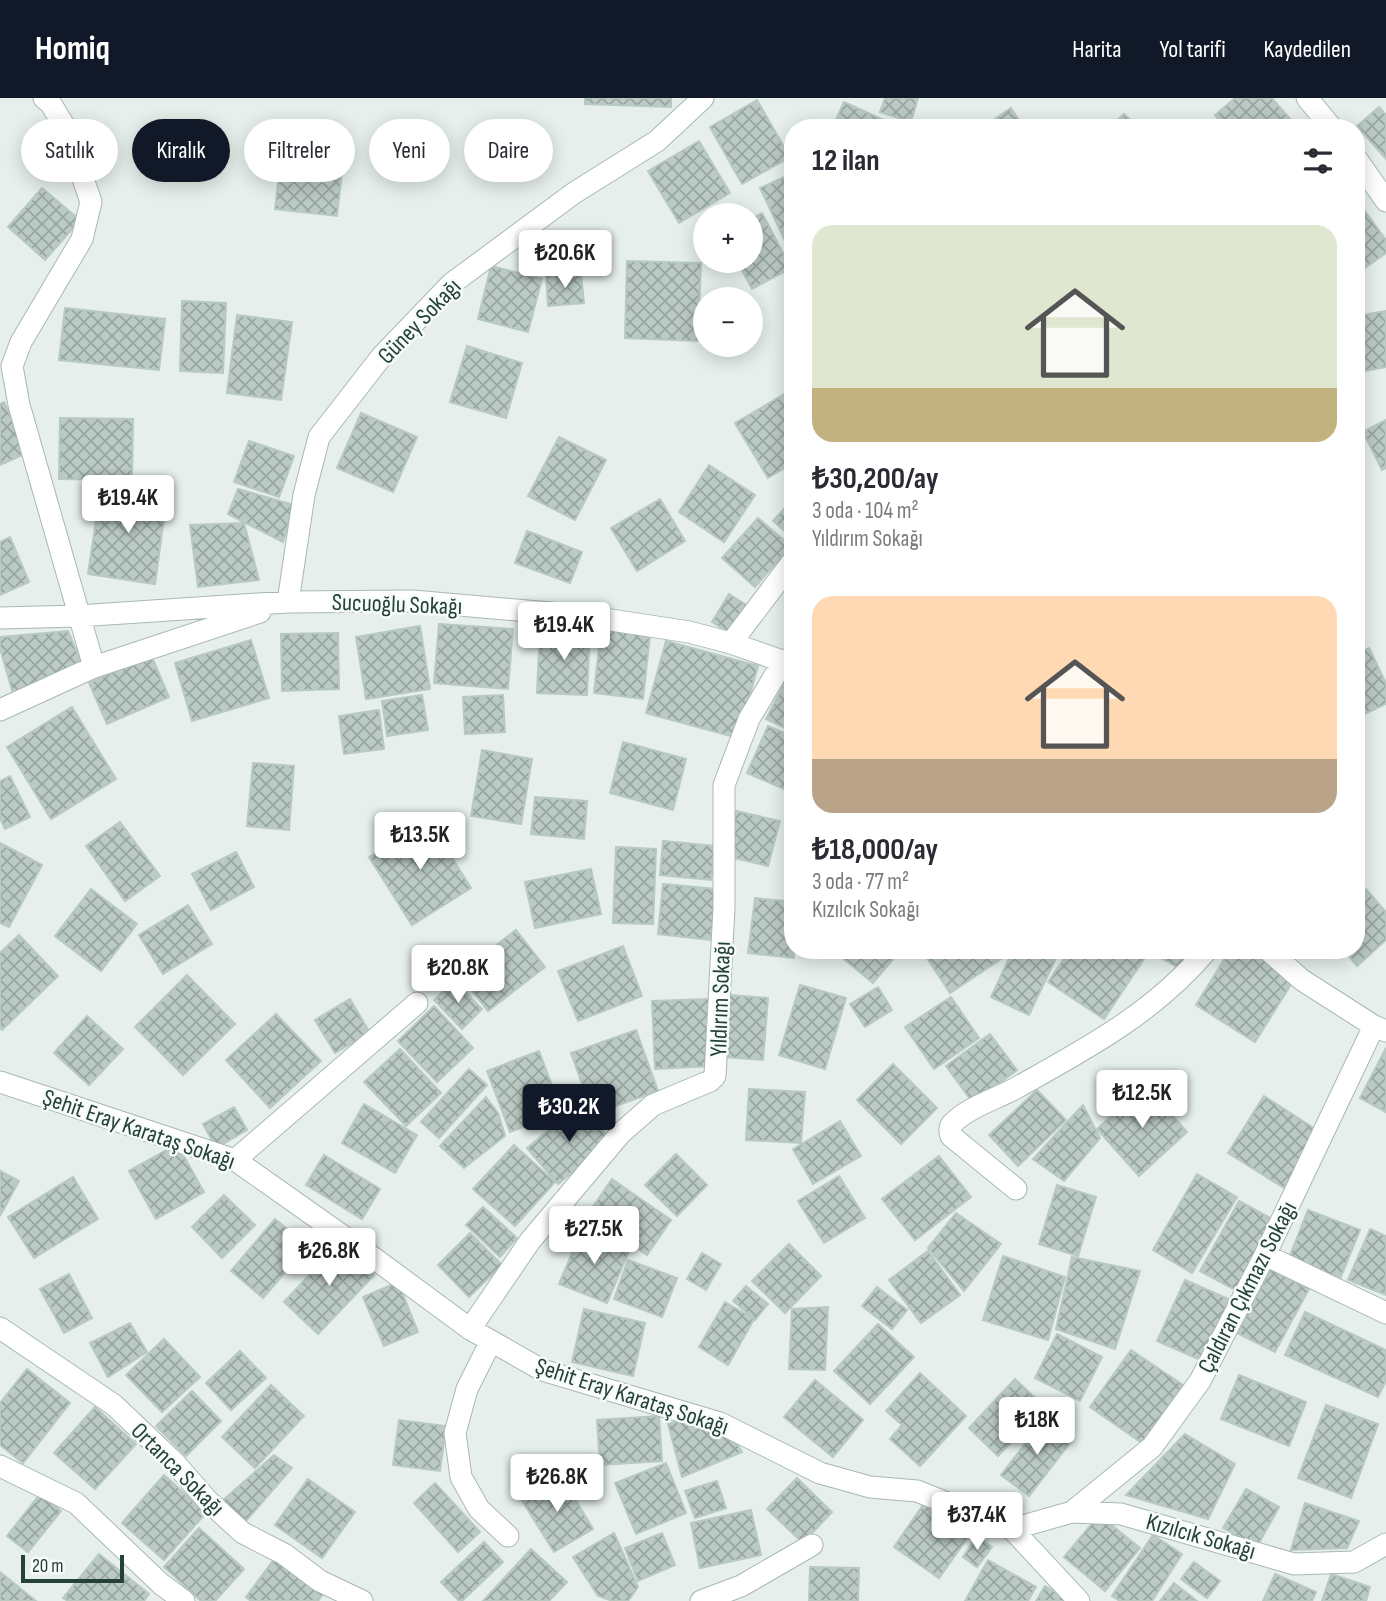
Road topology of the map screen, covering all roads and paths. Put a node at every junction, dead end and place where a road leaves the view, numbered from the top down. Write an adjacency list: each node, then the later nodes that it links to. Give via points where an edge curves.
1 (44, 98): 9 (street, via 66,129 91,202 82,239 21,342 12,366)
2 (703, 98): 8 (street, Güney Sokağı, via 657,141 574,193 451,284 382,356 319,437 304,495)
3 (1307, 98): 4 (street)
4 (1324, 119)
5 (1365, 171): 6 (street)
6 (1386, 201)
7 (784, 573): 11 (street)
8 (288, 602): 9 (street, Sucuoğlu Sokağı); 11 (street, Sucuoğlu Sokağı, via 413,601 571,615 689,632); 13 (street, Sucuoğlu Sokağı)
9 (78, 615): 10 (street, Sucuoğlu Sokağı); 13 (street)
10 (0, 618)
11 (731, 643): 12 (street, Sucuoğlu Sokağı)
12 (784, 662)
13 (94, 667): 15 (street, Sucuoğlu Sokağı)
14 (784, 669): 26 (street, Yıldırım Sokağı, via 749,719 724,785 724,908 715,1076 653,1105 621,1133 530,1241)
15 (0, 710)
16 (1200, 959): 22 (street, via 1146,1010 952,1124 951,1136)
17 (1278, 959): 19 (street, via 1302,981)
18 (417, 1003): 21 (street)
19 (1380, 1028): 23 (street, Çaldıran Çıkmazı Sokağı)
20 (0, 1082): 21 (street, Şehit Eray Karataş Sokağı)
21 (235, 1160): 26 (street, Şehit Eray Karataş Sokağı)
22 (1016, 1189)
23 (1265, 1255): 24 (street); 29 (street, Çaldıran Çıkmazı Sokağı, via 1200,1381 1152,1447)
24 (1386, 1313)
25 (0, 1328): 35 (street, Ortanca Sokağı, via 114,1405 243,1533)
26 (470, 1329): 27 (street, Şehit Eray Karataş Sokağı)
27 (491, 1343): 30 (street, Şehit Eray Karataş Sokağı, via 542,1370 720,1423 820,1473 870,1487 916,1491); 31 (street, via 467,1389 455,1433 461,1477 479,1509)
28 (0, 1466): 34 (street, via 76,1503 160,1584)
29 (1072, 1511): 30 (street, Kızılcık Sokağı); 32 (street, Kızılcık Sokağı, via 1121,1514 1294,1564 1354,1562)
30 (1012, 1529): 37 (street, Şehit Eray Karataş Sokağı)
31 (508, 1536)
32 (1386, 1544)
33 (812, 1545): 36 (street, via 741,1586)
34 (184, 1601)
35 (362, 1601)
36 (701, 1601)
37 (1079, 1601)

